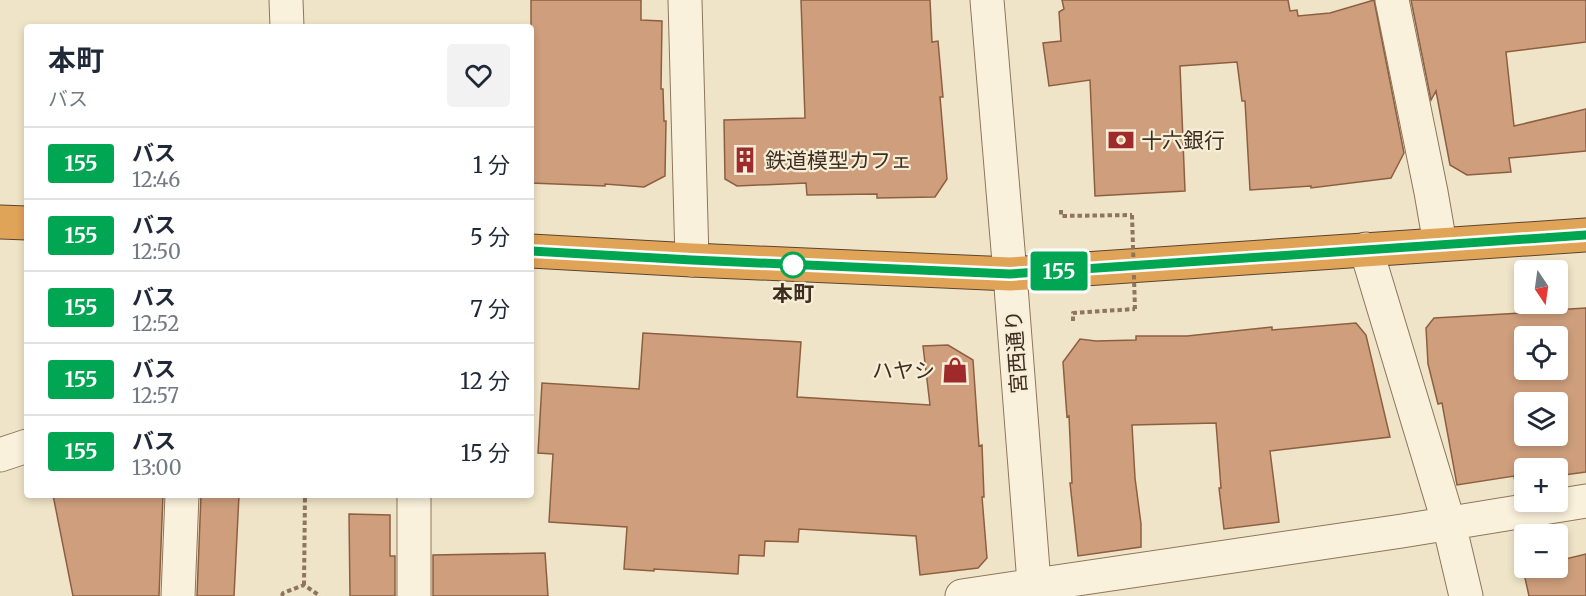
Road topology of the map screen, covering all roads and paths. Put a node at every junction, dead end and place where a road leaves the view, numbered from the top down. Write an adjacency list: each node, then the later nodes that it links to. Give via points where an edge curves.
1 (286, 0): 5 (street)
2 (685, 0): 13 (street)
3 (987, 0): 14 (street, 宮西通り)
4 (1392, 0): 10 (street)
5 (288, 24)
6 (1061, 210): 15 (path, bridge, via 1061,216 1132,215 1136,309 1073,313)
7 (0, 222): 8 (highway)
8 (24, 223)
9 (1586, 235): 10 (highway)
10 (1440, 244): 11 (highway)
11 (1366, 249): 14 (highway); 22 (street)
12 (534, 251): 13 (highway)
13 (692, 260): 14 (highway)
14 (1010, 274): 24 (street, 宮西通り)
15 (1073, 321)
16 (24, 447): 17 (street)
17 (0, 455)
18 (182, 498): 25 (street)
19 (304, 498): 23 (path)
20 (414, 498): 28 (street)
21 (1586, 501): 22 (street)
22 (1449, 524): 24 (street); 30 (street)
23 (303, 585): 26 (path); 27 (path)
24 (1034, 591): 29 (street)
25 (178, 596)
26 (282, 596)
27 (320, 596)
28 (414, 596)
29 (962, 596)
30 (1466, 596)

